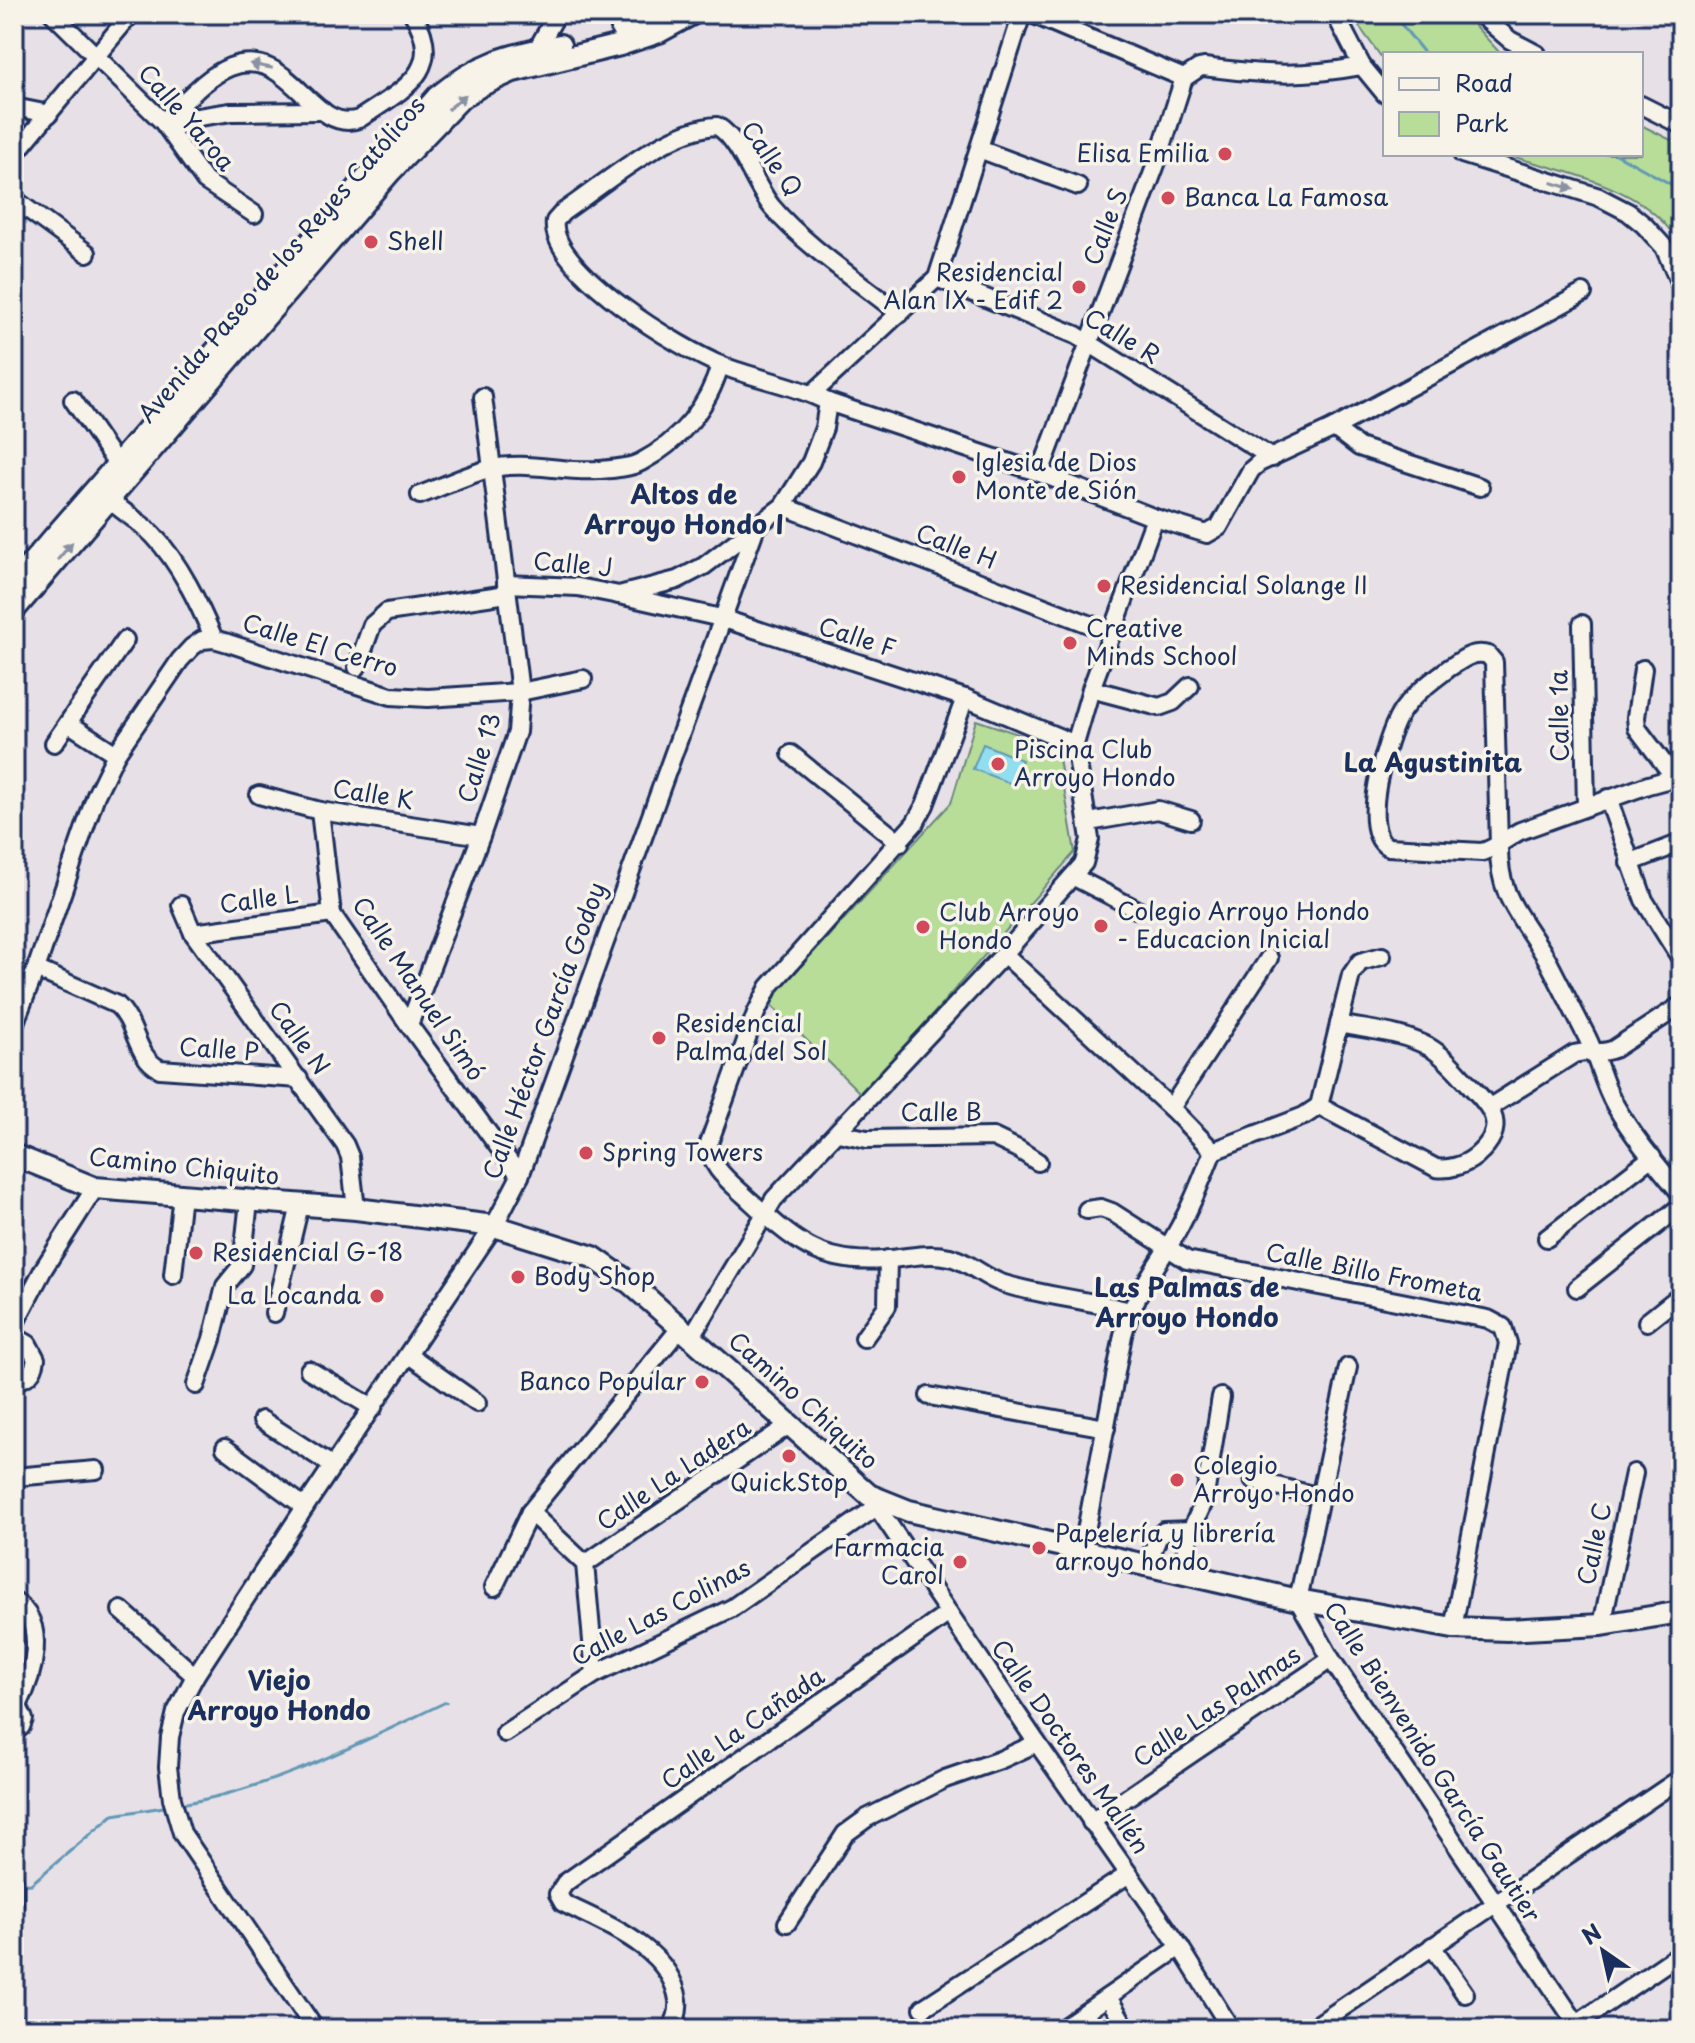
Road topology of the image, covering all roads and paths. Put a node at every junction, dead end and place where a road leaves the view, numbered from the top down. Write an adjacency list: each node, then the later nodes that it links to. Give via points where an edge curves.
1 (53, 14): 12 (street, Calle Yaroa)
2 (131, 14): 12 (street)
3 (413, 14): 19 (street, via 427,47 425,62 412,81 349,123)
4 (557, 14): 13 (street)
5 (663, 14): 13 (main road, Avenida Paseo de los Reyes Católicos)
6 (692, 14): 13 (main road, Avenida Paseo de los Reyes Católicos, via 620,45)
7 (1022, 14): 23 (street)
8 (1032, 14): 15 (street)
9 (1335, 14): 14 (street)
10 (1480, 14): 11 (street)
11 (1533, 52)
12 (98, 56): 20 (street); 21 (street, Calle Yaroa)
13 (540, 56): 41 (main road, Avenida Paseo de los Reyes Católicos, via 492,62 464,75 437,97)
14 (1362, 66): 15 (street, via 1293,75 1204,67); 16 (street)
15 (1184, 78): 34 (street, Calle S)
16 (1383, 92)
17 (1643, 106): 22 (street)
18 (14, 107): 20 (street)
19 (323, 111): 21 (street, via 231,112); 21 (street, one-way to 21, via 280,72 254,63 218,73)
20 (49, 114): 24 (street)
21 (163, 122): 28 (street, Calle Yaroa, via 205,181)
22 (1681, 125)
23 (979, 149): 26 (street); 30 (street)
24 (14, 155)
25 (1468, 156): 31 (street, one-way to 31, via 1599,197 1628,212 1664,247)
26 (1078, 186)
27 (14, 199): 29 (street)
28 (254, 214)
29 (87, 253)
30 (937, 278): 33 (street); 34 (street, Calle R)
31 (1681, 286)
32 (1583, 293): 40 (street)
33 (900, 314): 35 (street, Calle Q, via 773,208 731,137 717,126 702,127 670,140 563,212 554,227 573,263 629,312); 36 (street)
34 (1088, 342): 42 (street, Calle R); 45 (street, Calle S)
35 (720, 365): 36 (street); 44 (street, via 699,412 674,440 639,464 597,471)
36 (812, 394): 39 (street)
37 (483, 397): 44 (street, Calle 13)
38 (73, 400): 43 (street)
39 (828, 402): 45 (street); 49 (street, Calle J, via 811,462)
40 (1334, 428): 42 (street); 46 (street, via 1359,447)
41 (142, 448): 43 (main road, Avenida Paseo de los Reyes Católicos); 48 (main road, Avenida Paseo de los Reyes Católicos)
42 (1272, 458): 50 (street, via 1251,470 1219,527 1207,534)
43 (117, 464): 52 (main road, Avenida Paseo de los Reyes Católicos)
44 (490, 469): 47 (street); 53 (street, Calle 13)
45 (1040, 473): 50 (street)
46 (1480, 487)
47 (420, 495)
48 (108, 499): 55 (main road, Avenida Paseo de los Reyes Católicos, one-way to 48); 59 (street, via 153,535)
49 (783, 506): 51 (street, Calle J); 58 (street, Calle H)
50 (1155, 518): 58 (street)
51 (757, 524): 54 (street, Calle J, via 704,566 677,580); 56 (street, Calle Héctor García Godoy)
52 (14, 583)
53 (506, 589): 54 (street, Calle J, via 578,587); 61 (street, Calle J, via 387,612 372,625); 66 (street, Calle 13)
54 (619, 595): 56 (street, Calle F)
55 (14, 610)
56 (721, 618): 67 (street, Calle F); 109 (street, Calle Héctor García Godoy)
57 (1582, 624): 76 (street, Calle 1a)
58 (1112, 633): 65 (street)
59 (214, 639): 66 (street, Calle El Cerro, via 391,696); 71 (street, Calle El Cerro, via 202,640 180,660)
60 (125, 640): 68 (street)
61 (357, 667)
62 (1643, 669): 73 (street, via 1637,728)
63 (583, 679): 66 (street, Calle El Cerro)
64 (1190, 686): 65 (street, via 1159,707)
65 (1091, 689): 70 (street)
66 (520, 692): 80 (street, Calle 13, via 517,732)
67 (965, 698): 70 (street, Calle F); 81 (street, via 925,805)
68 (68, 723): 69 (street); 71 (street)
69 (54, 743)
70 (1075, 744): 79 (street)
71 (116, 754): 94 (street, Calle El Cerro, via 96,795)
72 (791, 754): 81 (street)
73 (1678, 776): 75 (street)
74 (259, 795): 77 (street, Calle K)
75 (1608, 798): 76 (street); 84 (street)
76 (1586, 806): 83 (street, via 1520,831)
77 (320, 811): 80 (street, Calle K); 88 (street, Calle Manuel Simó)
78 (1191, 820): 79 (street, via 1158,810)
79 (1089, 822): 85 (street, via 1084,863)
80 (481, 836): 98 (street, Calle 13)
81 (900, 843): 118 (street, via 780,973 756,1013 709,1152 721,1174)
82 (1681, 843): 84 (street)
83 (1499, 845): 83 (street, via 1482,852 1397,849 1382,843 1375,827 1380,764 1401,712 1466,657 1483,653 1494,662); 99 (street, via 1501,882 1510,903 1546,958)
84 (1629, 863): 93 (street, via 1651,914)
85 (1074, 877): 87 (street); 90 (street)
86 (181, 905): 89 (street, Calle N)
87 (1136, 909)
88 (332, 914): 89 (street, Calle L); 98 (street, Calle Manuel Simó)
89 (193, 933): 100 (street, Calle N)
90 (1004, 954): 103 (street); 104 (street)
91 (1382, 956): 96 (street, via 1364,960 1353,970)
92 (1269, 958): 103 (street)
93 (1681, 959)
94 (36, 969): 97 (street, Calle El Cerro); 100 (street, Calle P, via 117,1005 127,1015 145,1057 160,1069)
95 (1681, 1005): 99 (street, via 1614,1049)
96 (1339, 1024): 101 (street); 102 (street, via 1427,1046)
97 (14, 1025)
98 (409, 1025): 109 (street, Calle Manuel Simó)
99 (1595, 1054): 102 (street, via 1574,1054); 107 (street, via 1616,1106)
100 (299, 1079): 116 (street, Calle N, via 345,1145)
101 (1319, 1106): 102 (street, via 1444,1169 1472,1159 1490,1140); 105 (street)
102 (1490, 1107)
103 (1171, 1108): 105 (street)
104 (838, 1133): 108 (street, Calle B, via 867,1139 993,1137); 118 (street)
105 (1213, 1151): 121 (street)
106 (14, 1155): 110 (main road, Camino Chiquito)
107 (1652, 1157): 112 (street); 120 (street)
108 (1038, 1162)
109 (520, 1176): 119 (street, Calle Héctor García Godoy)
110 (95, 1188): 111 (main road, Camino Chiquito); 129 (street)
111 (182, 1194): 113 (main road, Camino Chiquito); 123 (street)
112 (1681, 1194)
113 (249, 1201): 114 (main road, Camino Chiquito); 137 (street, via 242,1265 225,1286)
114 (300, 1205): 116 (main road, Camino Chiquito); 127 (street)
115 (1681, 1206): 124 (street)
116 (356, 1209): 119 (main road, Camino Chiquito)
117 (1087, 1210): 121 (street, Calle Billo Frometa, via 1112,1212)
118 (764, 1213): 122 (street, via 813,1251 844,1259); 130 (street)
119 (494, 1226): 130 (main road, Camino Chiquito, via 593,1257); 133 (street, Calle Héctor García Godoy)
120 (1547, 1238)
121 (1168, 1248): 126 (street); 169 (street, Calle Billo Frometa, via 1187,1260 1488,1319 1503,1327 1508,1343)
122 (888, 1259): 126 (street, via 943,1255 1007,1285); 132 (street, via 888,1303)
123 (173, 1275)
124 (1577, 1288)
125 (1681, 1295): 128 (street)
126 (1129, 1311): 144 (street)
127 (274, 1313)
128 (1647, 1322)
129 (14, 1325)
130 (686, 1331): 143 (main road, Camino Chiquito); 155 (street)
131 (14, 1336): 136 (street, via 28,1344 36,1359 32,1373)
132 (864, 1338)
133 (409, 1355): 140 (street); 141 (street, Calle Héctor García Godoy)
134 (1348, 1367): 151 (street)
135 (309, 1370): 141 (street)
136 (14, 1380)
137 (196, 1385)
138 (929, 1396): 144 (street)
139 (1221, 1397): 156 (street, via 1204,1502)
140 (477, 1403)
141 (373, 1408): 146 (street, Calle Héctor García Godoy)
142 (262, 1420): 146 (street)
143 (789, 1425): 152 (main road, Camino Chiquito); 159 (street, Calle La Ladera)
144 (1106, 1428): 158 (street)
145 (225, 1448): 153 (street)
146 (333, 1466): 153 (street, Calle Héctor García Godoy)
147 (96, 1470): 149 (street)
148 (1634, 1473): 168 (street, Calle C)
149 (14, 1477)
150 (1253, 1480): 151 (street)
151 (1320, 1497): 163 (street)
152 (873, 1500): 154 (main road, Camino Chiquito); 157 (street, Calle Doctores Mallén); 171 (street, Calle Las Colinas, via 732,1608)
153 (305, 1507): 172 (street, Calle Héctor García Godoy)
154 (909, 1511): 157 (street); 158 (main road, Camino Chiquito)
155 (530, 1512): 159 (street); 162 (street)
156 (1191, 1530): 160 (street, via 1164,1531); 161 (street)
157 (901, 1542): 167 (street, Calle Doctores Mallén)
158 (1082, 1552): 160 (main road, Camino Chiquito)
159 (585, 1564): 171 (street)
160 (1146, 1567): 161 (main road, Camino Chiquito)
161 (1180, 1574): 163 (main road, Camino Chiquito)
162 (494, 1587)
163 (1298, 1600): 169 (main road, Camino Chiquito); 170 (street, Calle Bienvenido García Gautier)
164 (14, 1601): 173 (street, via 34,1629 32,1667)
165 (121, 1610): 172 (street)
166 (1681, 1612): 168 (main road, Camino Chiquito)
167 (949, 1613): 176 (street, Calle Doctores Mallén); 194 (street, Calle La Cañada, via 565,1883 558,1894 563,1903 624,1933 669,1974 679,2008)
168 (1602, 1625): 169 (main road, Camino Chiquito)
169 (1453, 1628)
170 (1331, 1659): 178 (street, Calle Las Palmas); 182 (street, Calle Bienvenido García Gautier)
171 (595, 1674): 175 (street, Calle Las Colinas)
172 (195, 1676): 193 (street, Calle Héctor García Godoy, via 170,1737 168,1767 182,1833)
173 (16, 1706): 174 (street, via 23,1723)
174 (14, 1731)
175 (505, 1733)
176 (1037, 1743): 178 (street, Calle Doctores Mallén); 183 (street, via 945,1779 867,1818 845,1834)
177 (1681, 1778): 182 (street)
178 (1091, 1822): 179 (street, Calle Doctores Mallén)
179 (1129, 1874): 185 (street, Calle Doctores Mallén); 189 (street)
180 (14, 1880): 181 (street)
181 (14, 1900)
182 (1495, 1903): 184 (street); 191 (street, Calle Bienvenido García Gautier)
183 (787, 1923)
184 (1432, 1946): 187 (street); 198 (street)
185 (1180, 1947): 188 (street); 197 (street, Calle Doctores Mallén)
186 (1681, 1953): 191 (street)
187 (1465, 1994)
188 (1108, 1997): 195 (street); 196 (street)
189 (923, 2008)
190 (14, 2022): 192 (street)
191 (1576, 2027)
192 (19, 2029)
193 (315, 2029)
194 (670, 2029)
195 (1061, 2029)
196 (1127, 2029)
197 (1231, 2029)
198 (1311, 2029)

